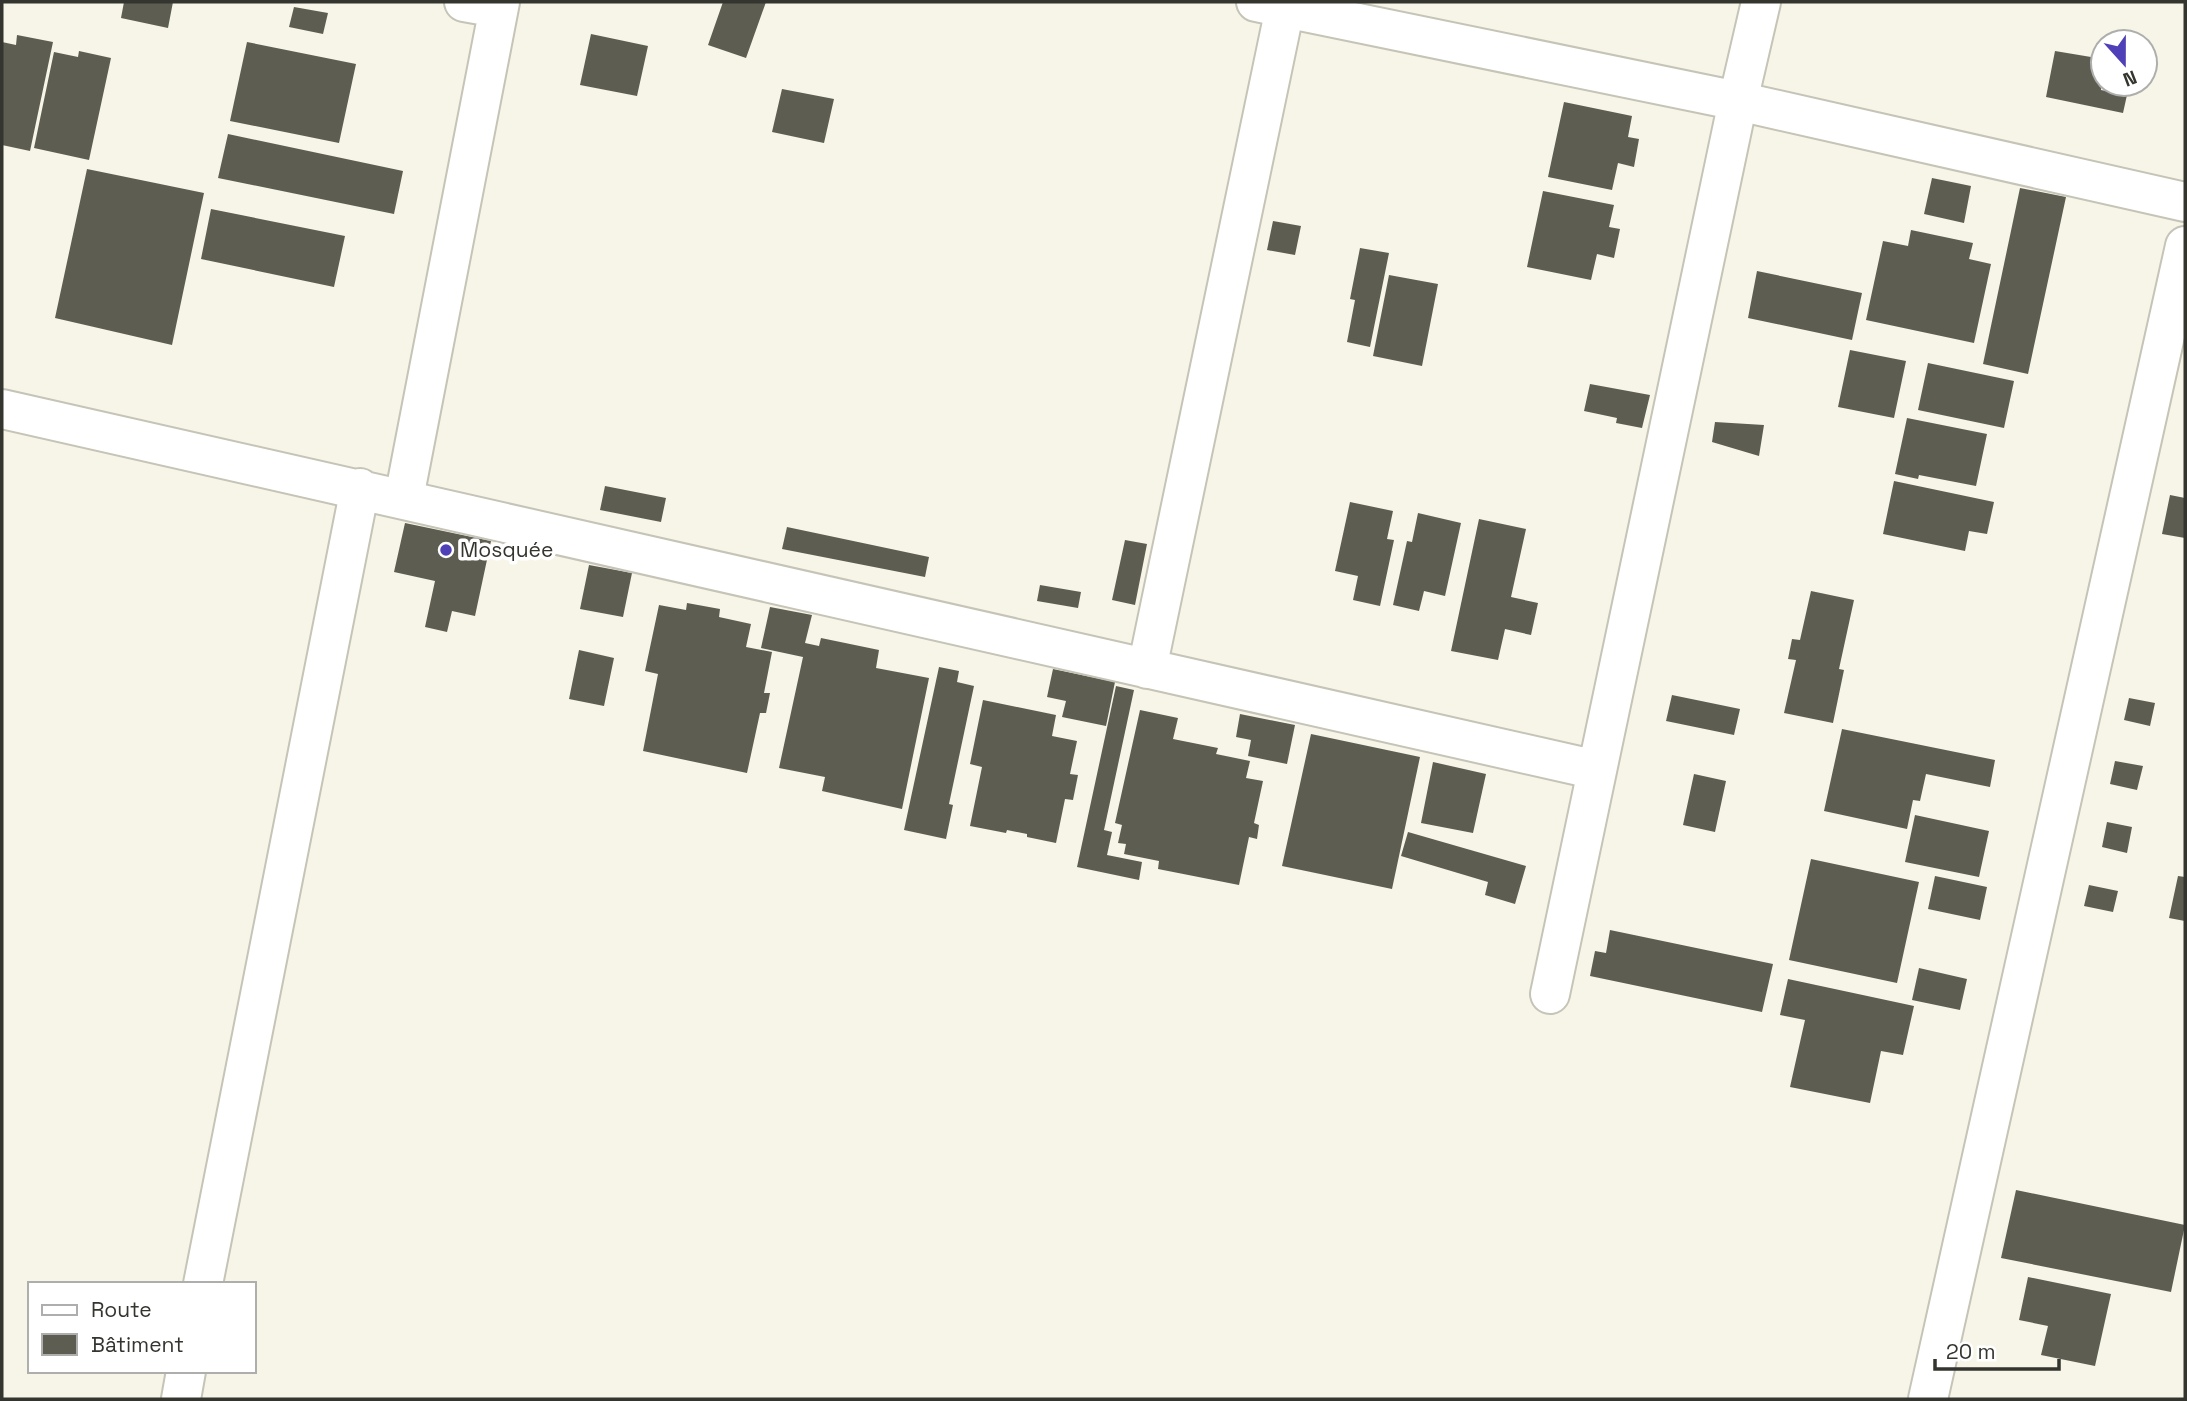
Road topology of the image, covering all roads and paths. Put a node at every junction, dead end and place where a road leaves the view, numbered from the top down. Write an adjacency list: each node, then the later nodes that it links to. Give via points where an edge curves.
1 (1761, 2): 4 (street)
2 (488, 4): 9 (street)
3 (1270, 5): 4 (street); 10 (street)
4 (1738, 101): 5 (street); 11 (street)
5 (2185, 202)
6 (2185, 246): 16 (street)
7 (2, 409): 8 (street)
8 (360, 488): 9 (street); 13 (street)
9 (404, 498): 10 (street)
10 (1146, 669): 11 (street)
11 (1597, 770): 12 (street)
12 (1550, 994)
13 (203, 1282)
14 (186, 1373): 15 (street)
15 (181, 1399)
16 (1928, 1399)

